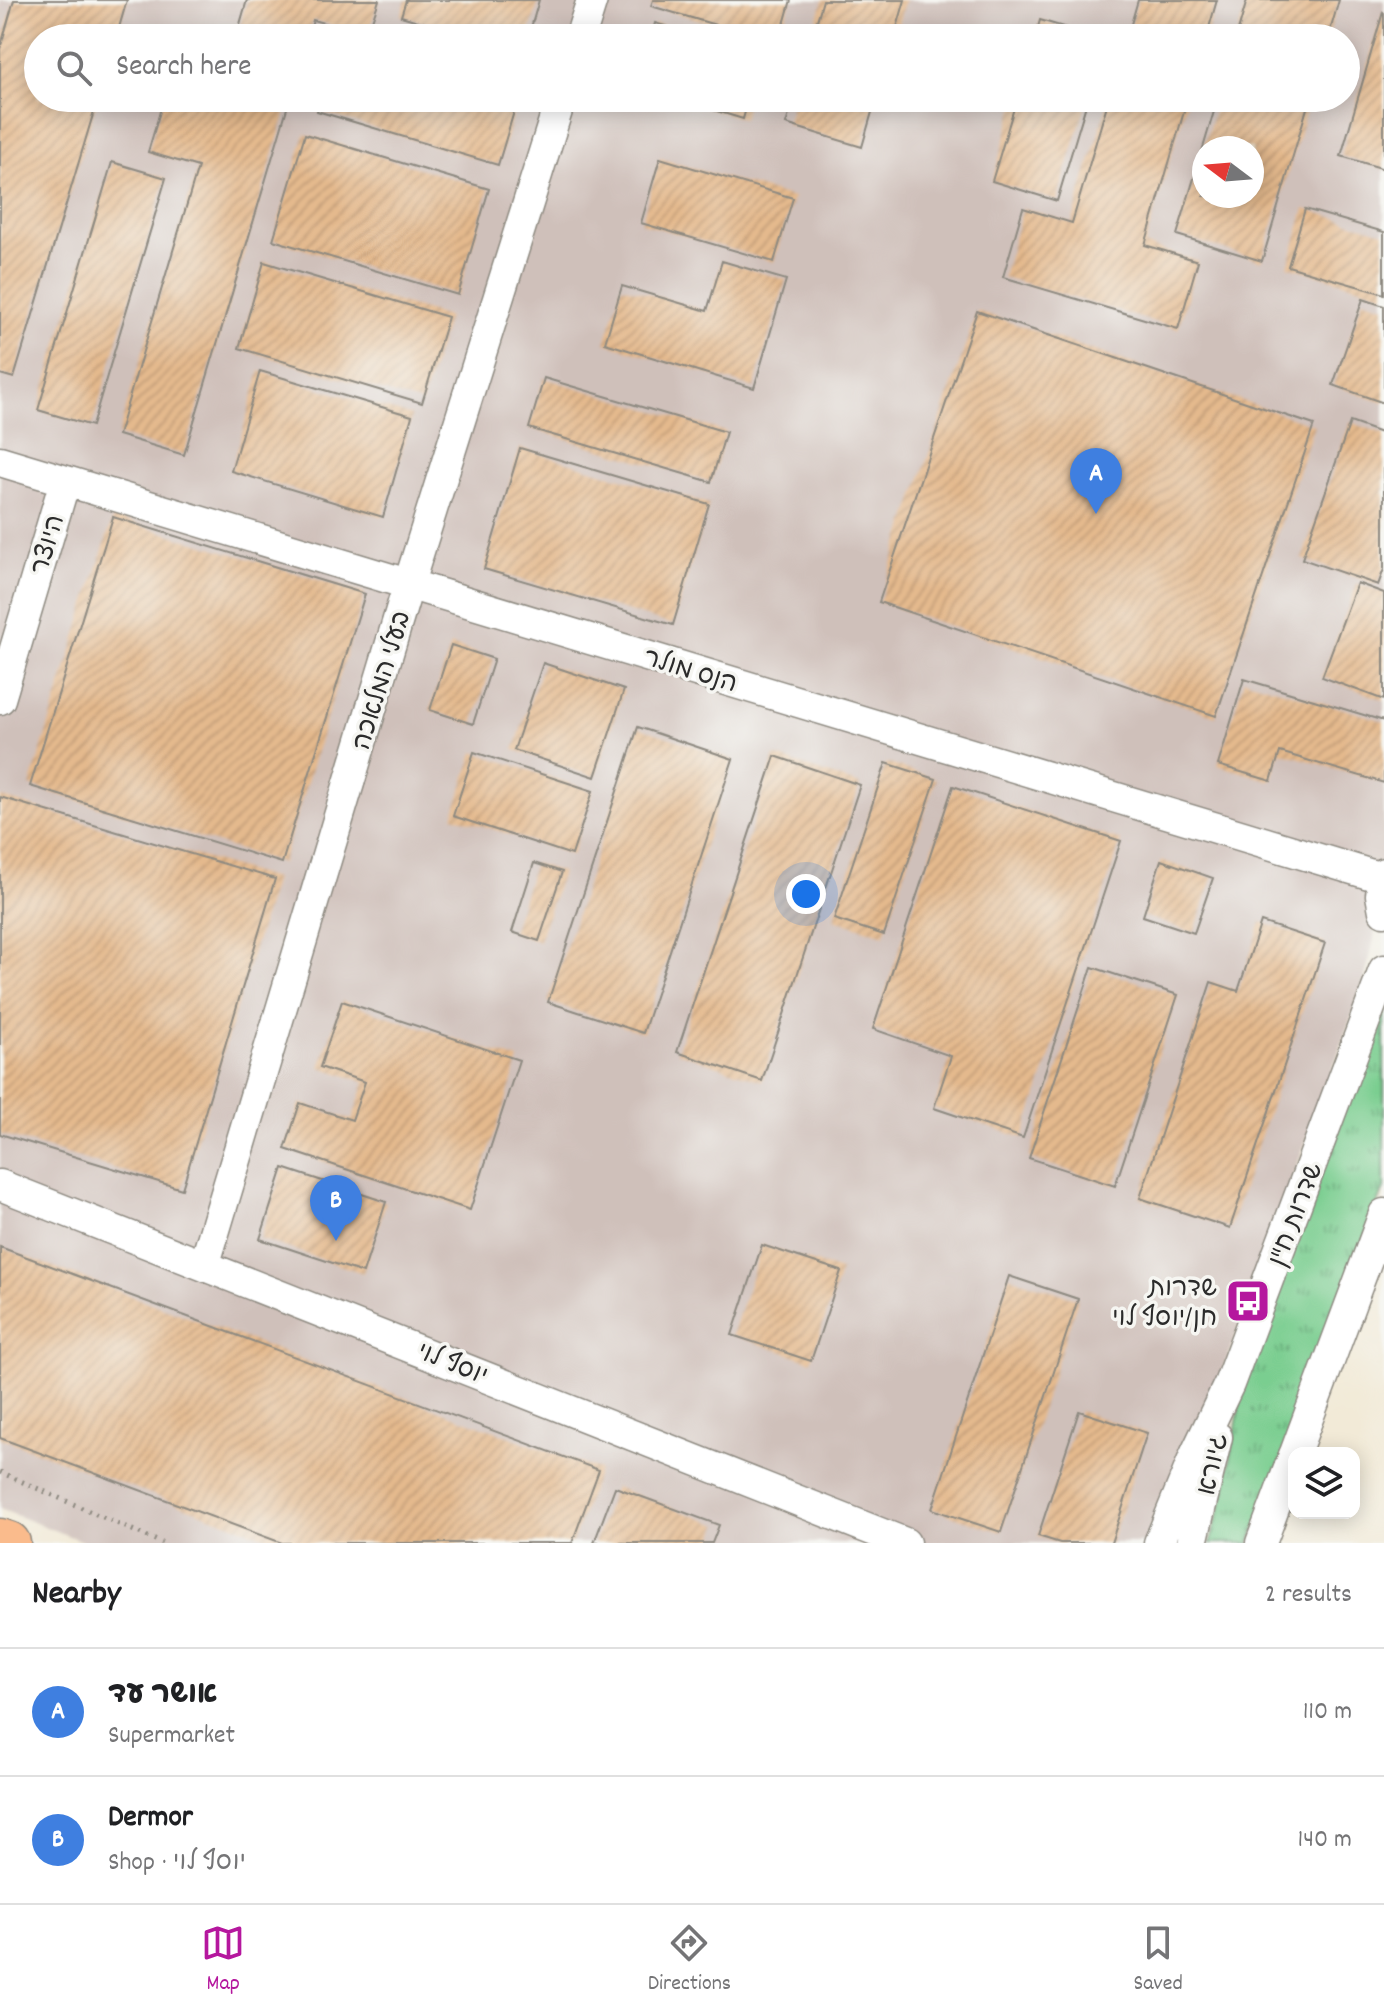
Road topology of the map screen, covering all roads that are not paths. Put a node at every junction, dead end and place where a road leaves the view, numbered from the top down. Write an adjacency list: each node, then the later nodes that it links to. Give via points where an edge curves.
1 (592, 0): 2 (street)
2 (584, 24)
3 (557, 112): 6 (street, בעלי המלאכה)
4 (0, 461): 5 (street, הנס מולר)
5 (65, 481): 6 (street, הנס מולר); 7 (street, היוצר)
6 (409, 583): 8 (street, הנס מולר); 14 (street, בעלי המלאכה)
7 (0, 699)
8 (1383, 875): 9 (street)
9 (1384, 911)
10 (1384, 970): 15 (street, שדרות ח"ן)
11 (0, 1185): 14 (street, יוסף לוי)
12 (1384, 1214): 13 (street)
13 (1376, 1260): 16 (street)
14 (205, 1263): 21 (street, יוסף לוי)
15 (1229, 1384): 19 (street, שדרות ח"ן); 22 (street, גיורא)
16 (1297, 1447)
17 (1288, 1470): 23 (street)
18 (0, 1540): 20 (highway)
19 (1159, 1540)
20 (9, 1543)
21 (905, 1543)
22 (1192, 1543)
23 (1261, 1543)

